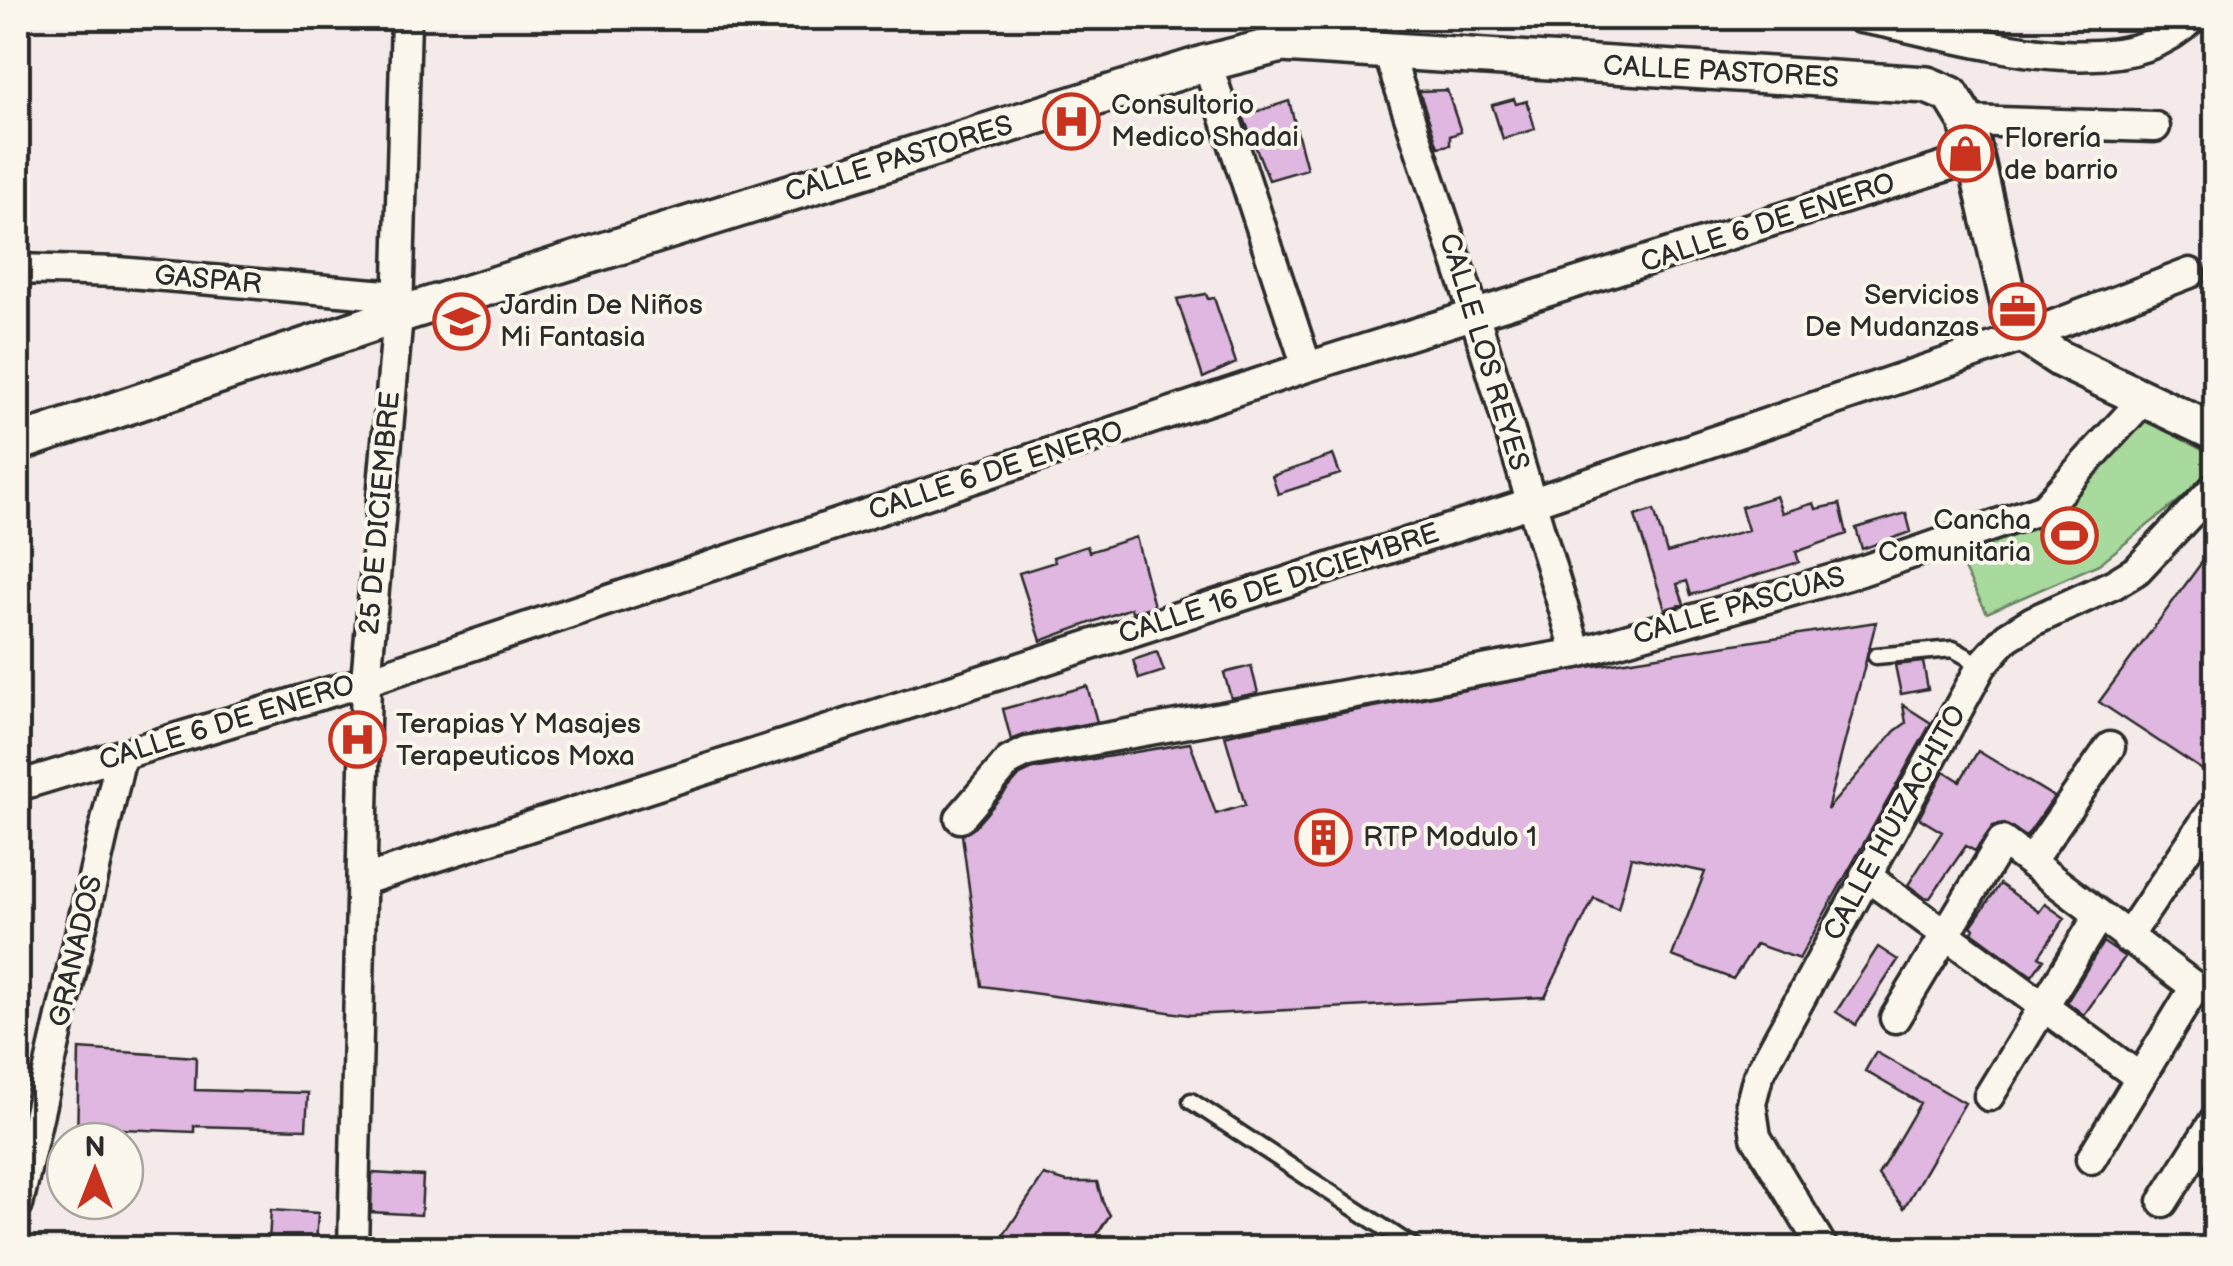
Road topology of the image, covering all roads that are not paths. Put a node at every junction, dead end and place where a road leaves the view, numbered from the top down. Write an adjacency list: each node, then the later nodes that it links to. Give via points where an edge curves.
1 (406, 18): 11 (street, 25 DE DICIEMBRE)
2 (1860, 18): 3 (street, via 2041,53 2095,56 2143,47)
3 (2192, 18)
4 (1388, 52): 5 (street, CALLE PASTORES, via 1282,44); 6 (street, CALLE PASTORES, via 1927,85 1950,95); 12 (street, CALLE LOS REYES)
5 (1207, 64): 11 (street, CALLE PASTORES); 14 (street)
6 (1966, 121): 7 (street); 8 (street)
7 (2154, 127)
8 (1976, 157): 12 (street, CALLE 6 DE ENERO); 13 (street, via 2012,316)
9 (18, 269): 11 (street, GASPAR, via 118,272)
10 (2190, 273): 13 (street, CALLE 16 DE DICIEMBRE)
11 (398, 306): 17 (street, CALLE PASTORES); 23 (street, 25 DE DICIEMBRE)
12 (1474, 316): 14 (street, CALLE 6 DE ENERO); 19 (street, CALLE LOS REYES)
13 (2025, 336): 15 (street); 19 (street, CALLE 16 DE DICIEMBRE)
14 (1308, 367): 23 (street, CALLE 6 DE ENERO)
15 (2144, 398): 16 (street); 20 (street, CALLE PASCUAS, via 2044,508 1861,572)
16 (2216, 433)
17 (18, 443)
18 (2216, 486): 22 (street, CALLE HUIZACHITO, via 2137,570 2033,621)
19 (1530, 503): 20 (street, CALLE LOS REYES); 31 (street, CALLE 16 DE DICIEMBRE)
20 (1576, 652): 28 (street, CALLE PASCUAS, via 1027,752 1009,761)
21 (1876, 656): 22 (lane, via 1952,649)
22 (1982, 665): 30 (street, CALLE HUIZACHITO)
23 (366, 681): 25 (street, CALLE 6 DE ENERO); 31 (street, 25 DE DICIEMBRE)
24 (2110, 747): 29 (street)
25 (121, 756): 26 (street, CALLE 6 DE ENERO); 43 (street, GRANADOS)
26 (18, 786)
27 (2212, 812): 34 (street)
28 (960, 818)
29 (2030, 862): 32 (street); 33 (street, via 2002,841)
30 (1865, 876): 33 (street); 46 (street, CALLE HUIZACHITO, via 1758,1076 1751,1102 1756,1137)
31 (364, 880): 44 (street, 25 DE DICIEMBRE)
32 (2098, 917): 34 (street); 35 (street)
33 (1946, 933): 35 (street); 36 (street)
34 (2127, 938): 37 (street, via 2194,987)
35 (2044, 1008): 37 (street); 38 (street)
36 (1895, 1018)
37 (2132, 1088): 41 (street)
38 (1989, 1096)
39 (1191, 1101): 45 (lane)
40 (2216, 1118): 42 (street)
41 (2091, 1159)
42 (2163, 1202)
43 (18, 1204)
44 (353, 1248)
45 (1415, 1248)
46 (1823, 1248)

